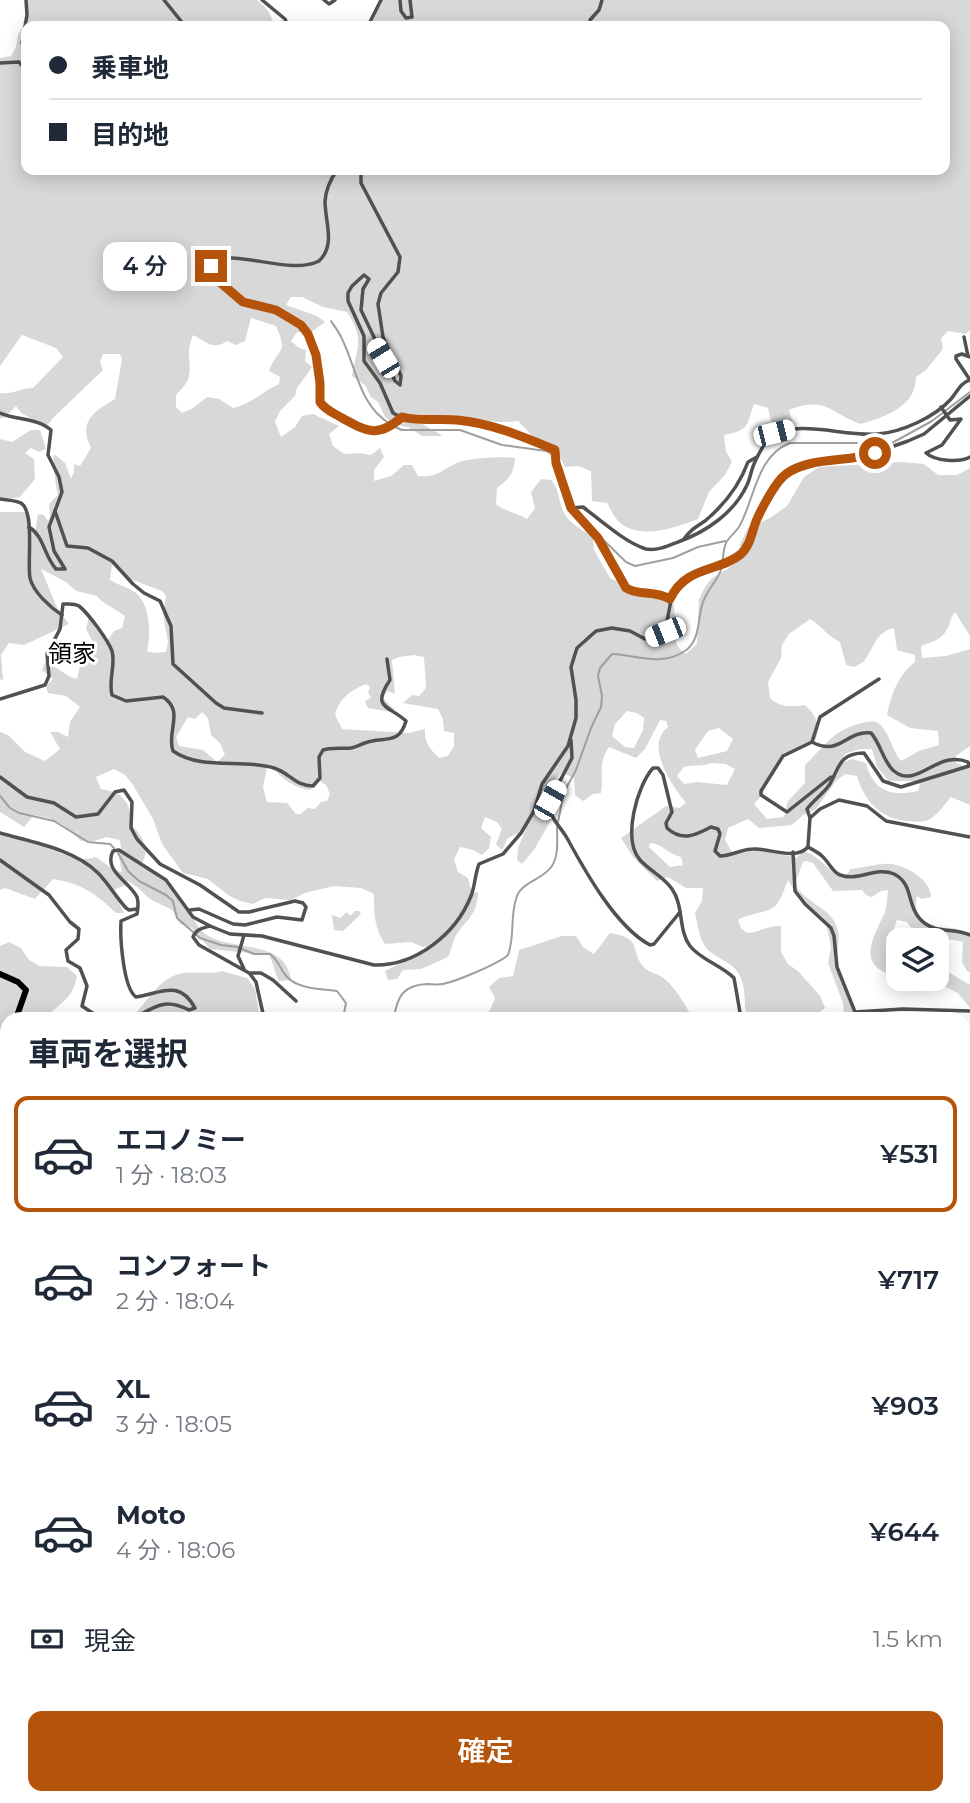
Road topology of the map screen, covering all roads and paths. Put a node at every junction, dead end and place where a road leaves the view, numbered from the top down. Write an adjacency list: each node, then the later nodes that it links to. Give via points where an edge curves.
1 (26, 0): 10 (street)
2 (164, 0): 11 (street)
3 (262, 0): 12 (street)
4 (325, 0): 5 (street, via 329,4)
5 (335, 0)
6 (381, 0): 13 (street)
7 (400, 0): 8 (street, via 406,18 411,17)
8 (410, 0)
9 (602, 0): 14 (street)
10 (26, 21)
11 (181, 21)
12 (286, 21)
13 (371, 21)
14 (590, 21)
15 (0, 63): 16 (street)
16 (21, 64)
17 (334, 175): 26 (street, via 325,200 328,247 319,261 296,265 220,258 211,266 212,274 243,302 276,310 301,325 316,355 323,407 371,432)
18 (361, 175): 26 (street, via 400,257 398,272 378,304 383,337 401,376 400,385 361,310 367,276 352,286 348,301 364,336 364,361 393,412)
19 (964, 337): 20 (street)
20 (969, 356): 21 (street, via 962,354 956,359)
21 (970, 380): 23 (street)
22 (970, 396): 25 (street)
23 (942, 407): 25 (street); 27 (street, via 904,427 878,434 825,429 774,433)
24 (0, 413): 31 (street, via 51,430 48,455 62,492)
25 (947, 416): 28 (street, via 961,418 942,445 926,453 955,461); 34 (street, via 924,434 892,447 786,474 757,519 747,547 734,558 687,579)
26 (402, 417): 30 (street, via 473,423 555,450)
27 (757, 457): 33 (street, via 748,462 728,498); 33 (street, via 737,502 718,521)
28 (970, 457)
29 (0, 499): 32 (street, via 24,505)
30 (571, 508): 33 (street, via 578,506 648,549); 34 (street, via 598,538 626,588)
31 (55, 511): 32 (street, via 49,527 51,540 65,569 51,564 41,540); 39 (street, via 67,546 88,548 112,561 133,584 163,604 171,626 172,659 179,671 216,704)
32 (29, 527): 35 (street, via 31,582)
33 (684, 540)
34 (670, 599): 40 (street, via 665,632 645,639 612,628 587,636 577,648 570,667 576,700)
35 (62, 615): 36 (street, via 63,604 78,606 111,648 112,695 126,702 163,697 171,704 175,713 173,751 212,764 240,762 274,768 303,786 318,783 323,750 389,740 405,726 406,721 383,706 382,691 390,680); 38 (street, via 47,654 45,685)
36 (387, 659)
37 (879, 679): 41 (street, via 820,717)
38 (0, 699)
39 (262, 713)
40 (571, 739): 52 (street, via 572,758 549,806 581,866 622,921 650,945); 55 (street, via 542,784 529,821 503,854 479,864 472,894 439,942 400,961 374,965 282,940)
41 (812, 742): 42 (street, via 783,756 761,795 788,811); 42 (street, via 830,748 860,733 871,733 890,767 904,776 948,759 959,758 970,766 901,787 883,781 866,755 855,753 844,759)
42 (833, 776): 44 (street, via 807,809)
43 (0, 777): 51 (street, via 27,797 54,803 76,817 98,814 115,792 124,790 132,802 131,828 160,864 239,912 295,901 306,907 302,920 277,917 245,925)
44 (810, 818): 46 (street, via 839,800 867,806 886,821); 47 (street)
45 (0, 833): 50 (street, via 84,862 126,908)
46 (970, 837)
47 (808, 847): 48 (street); 54 (street, via 844,877 878,872 895,875 905,881 915,913 927,925)
48 (793, 852): 52 (street, via 755,848 720,856 715,847 720,831 713,826 691,837 673,833 666,827 672,812 663,775 653,768 639,793 632,843 639,859 672,888); 65 (street, via 795,891 831,928 837,967 855,1012)
49 (0, 860): 61 (street, via 49,895 79,929 78,939 66,950 68,961 80,968 87,986 82,1006)
50 (137, 909): 51 (street, via 136,896 112,868 113,851 126,854 166,880); 62 (street, via 137,914 121,921 131,995 171,989 195,1008 159,1005)
51 (190, 910): 53 (street, via 193,917)
52 (680, 910): 64 (street, via 691,947 734,978)
53 (210, 926): 55 (street); 56 (street, via 197,930 195,942)
54 (970, 935)
55 (244, 936): 56 (street, via 238,956)
56 (249, 973): 58 (street, via 261,973); 63 (street, via 256,982)
57 (0, 974): 60 (main road, via 26,990)
58 (296, 1001)
59 (970, 1011): 65 (street)
60 (18, 1012)
61 (91, 1012)
62 (146, 1012)
63 (263, 1012)
64 (740, 1012)
65 (876, 1012)

